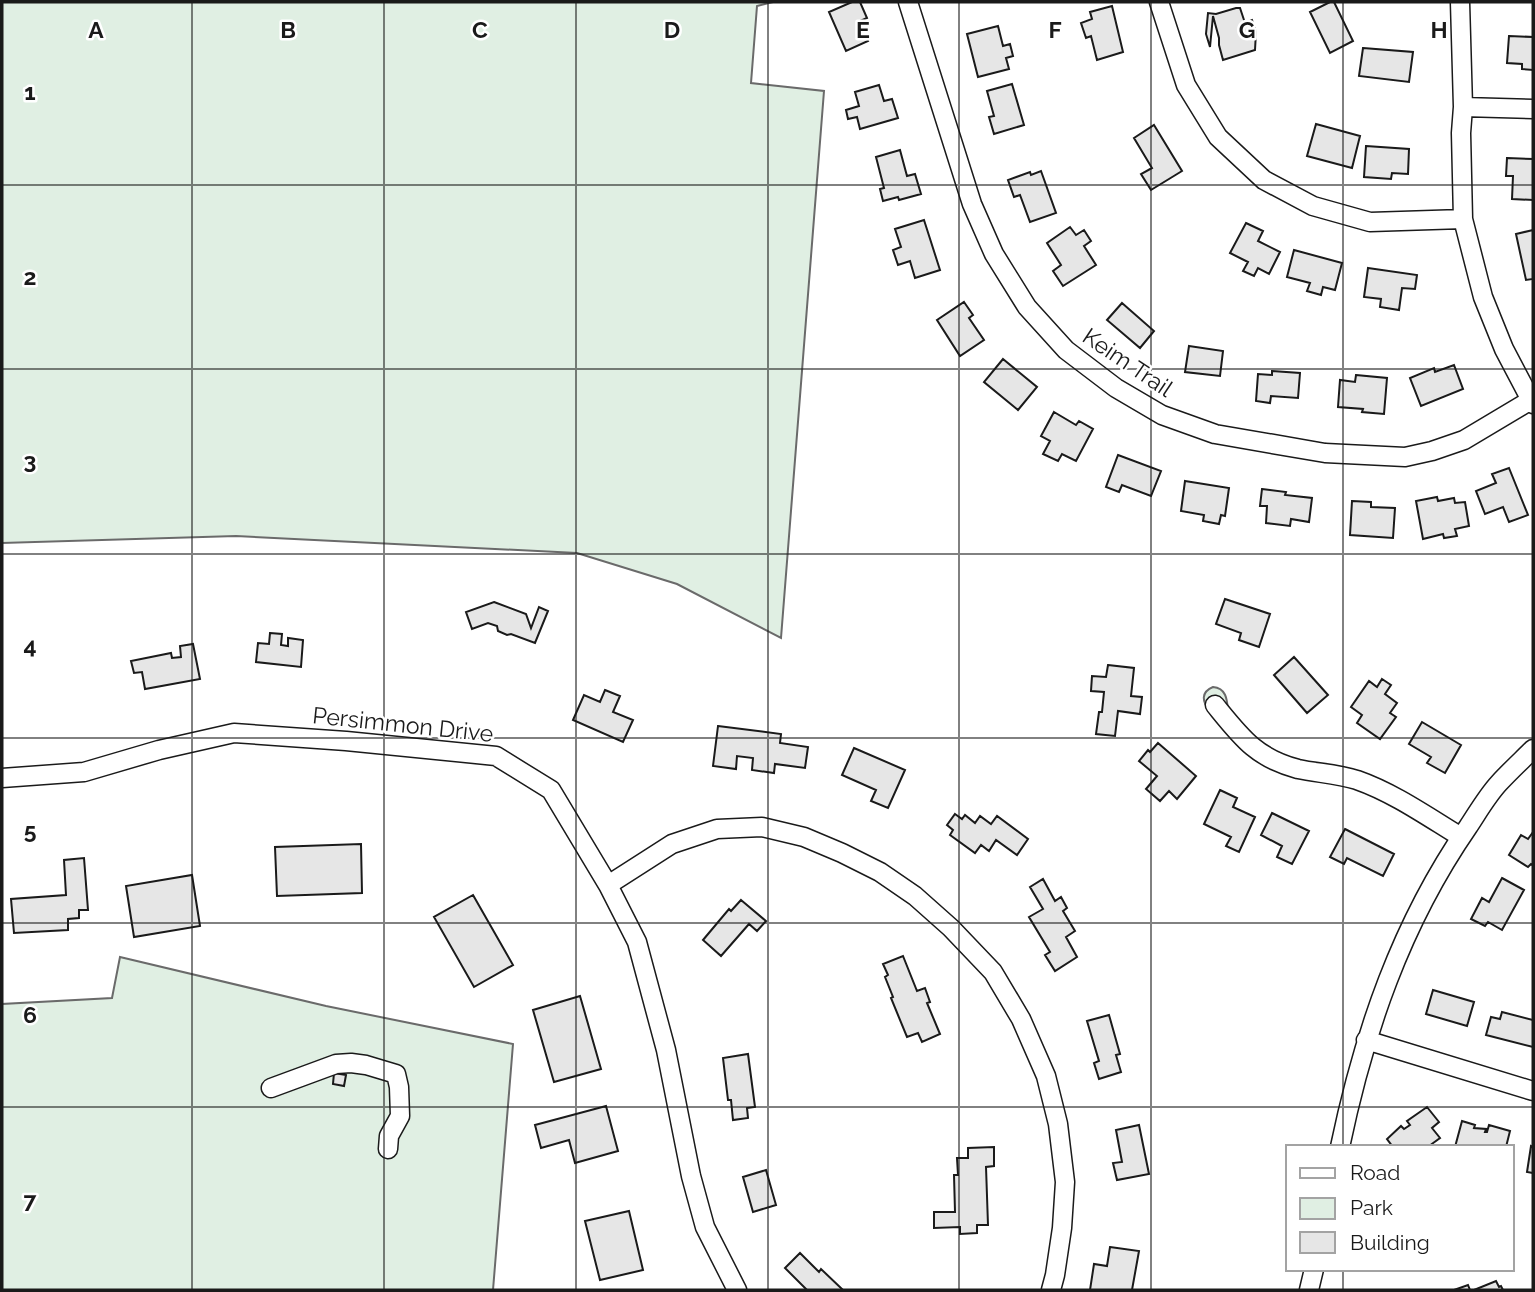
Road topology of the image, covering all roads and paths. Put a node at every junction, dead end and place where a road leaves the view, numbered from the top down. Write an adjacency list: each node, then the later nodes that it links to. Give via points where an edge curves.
1 (908, 2): 7 (street, Keim Trail, via 972,204 994,254 1027,307 1066,350 1116,388 1162,415 1215,434 1325,453 1405,457 1464,440)
2 (1159, 2): 6 (street, via 1186,85 1218,136 1264,180 1313,206 1370,222)
3 (1460, 2): 4 (street)
4 (1463, 107): 5 (street); 6 (street)
5 (1533, 109)
6 (1463, 219): 7 (street, via 1483,297)
7 (1532, 402)
8 (1215, 705): 11 (street, via 1265,757 1355,780)
9 (1533, 749): 11 (street, via 1497,785)
10 (2, 778): 12 (street, Persimmon Drive, via 84,772 234,733 496,756 551,790)
11 (1461, 837): 13 (street, via 1410,927)
12 (608, 885): 19 (street, Persimmon Drive, via 637,942 705,1227); 20 (street, via 672,844 718,829 762,827 804,837 880,872 951,928 993,972 1021,1019 1046,1076 1065,1182)
13 (1366, 1040): 15 (street); 16 (street)
14 (271, 1088): 17 (street, via 337,1064 366,1065 396,1074 400,1115)
15 (1533, 1091)
16 (1340, 1145)
17 (387, 1149)
18 (1314, 1271): 21 (street)
19 (737, 1290)
20 (1051, 1290)
21 (1309, 1290)

